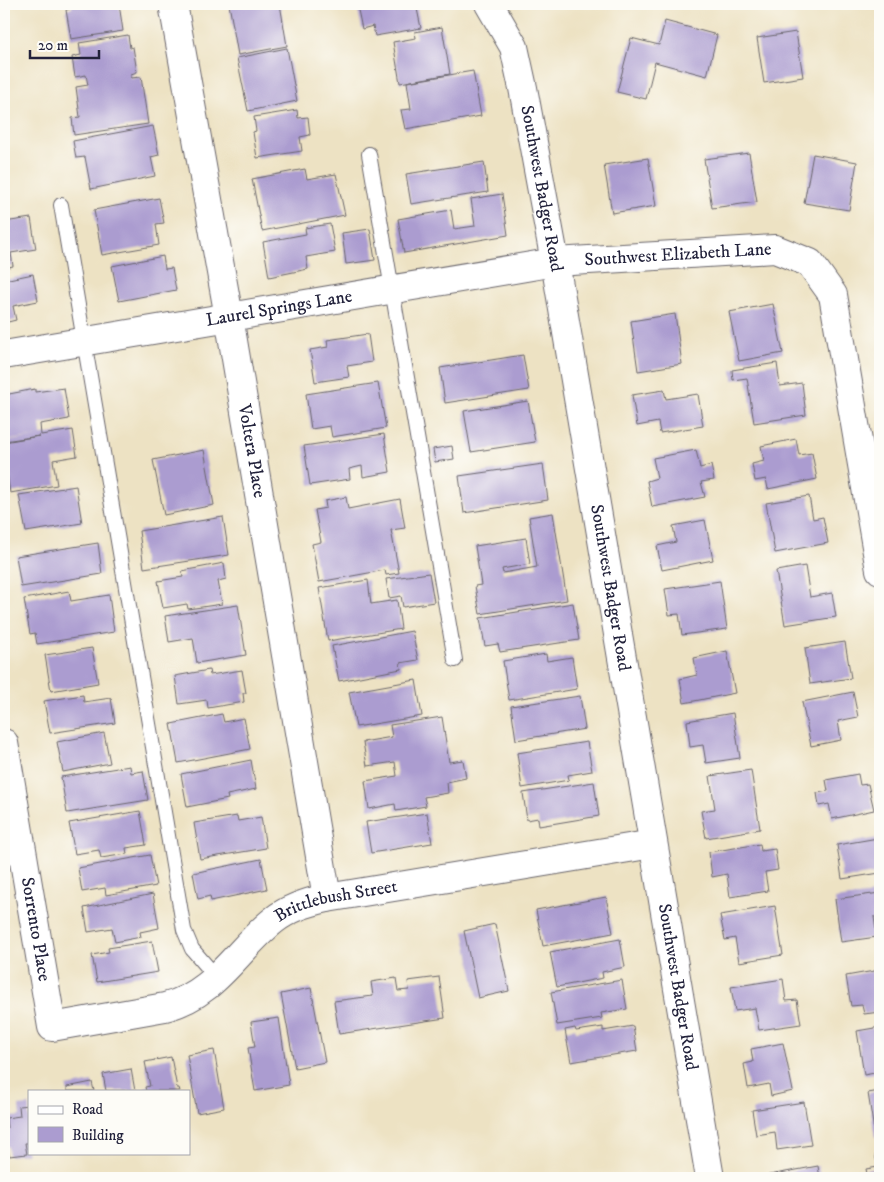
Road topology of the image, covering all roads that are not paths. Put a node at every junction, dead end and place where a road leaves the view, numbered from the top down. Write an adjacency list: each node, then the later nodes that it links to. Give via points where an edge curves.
1 (174, 4): 7 (street, Voltera Place)
2 (489, 4): 5 (street, Southwest Badger Road, via 514,47)
3 (369, 154): 6 (lane)
4 (61, 205): 8 (lane)
5 (554, 262): 6 (street, Laurel Springs Lane); 10 (street, Southwest Elizabeth Lane, via 775,249 810,263 833,295); 13 (street, Southwest Badger Road)
6 (392, 289): 7 (street, Laurel Springs Lane); 11 (lane)
7 (229, 317): 8 (street, Laurel Springs Lane); 14 (street, Voltera Place)
8 (84, 341): 9 (street, Laurel Springs Lane); 15 (lane, via 184,930 192,948)
9 (4, 355)
10 (880, 570)
11 (455, 660)
12 (4, 743): 16 (street, Sorrento Place)
13 (653, 844): 14 (street, Brittlebush Street); 17 (street, Southwest Badger Road)
14 (327, 898): 15 (street, Brittlebush Street, via 298,906 275,918)
15 (217, 978): 16 (street, Brittlebush Street, via 191,997 174,1004)
16 (52, 1027)
17 (710, 1178)

